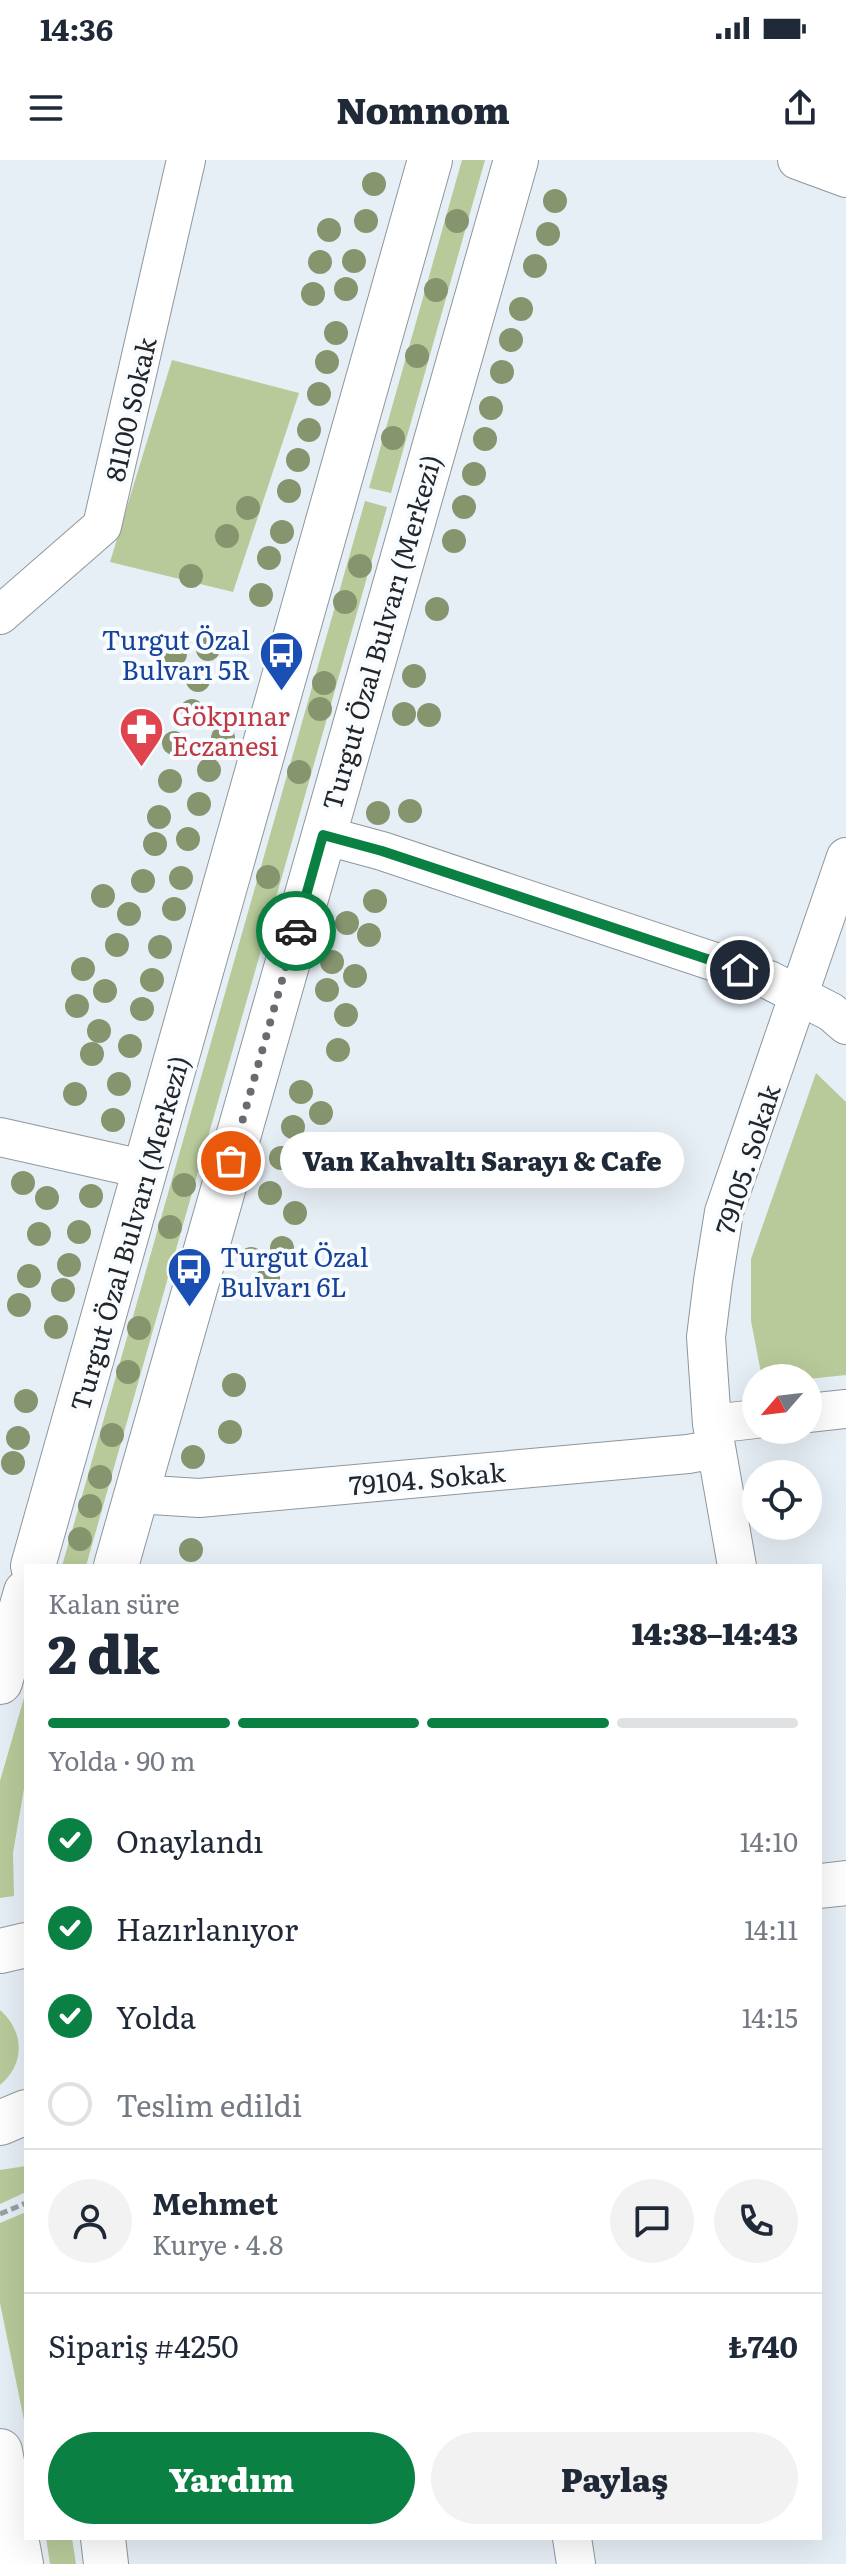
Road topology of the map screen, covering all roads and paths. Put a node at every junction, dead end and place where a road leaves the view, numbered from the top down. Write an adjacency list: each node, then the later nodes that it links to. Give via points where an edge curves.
1 (186, 160): 6 (street, 81100 Sokak, via 102,526)
2 (430, 160): 12 (main road, Turgut Özal Bulvarı (Merkezi))
3 (516, 160): 7 (main road, Turgut Özal Bulvarı (Merkezi))
4 (797, 160): 5 (street)
5 (846, 178)
6 (0, 615)
7 (323, 835): 9 (street, via 725,965); 17 (main road, Turgut Özal Bulvarı (Merkezi))
8 (846, 857): 9 (street, 79105. Sokak)
9 (800, 995): 10 (street); 16 (street, 79105. Sokak, via 724,1212 706,1337)
10 (846, 1025)
11 (0, 1137): 12 (street)
12 (147, 1170): 18 (main road, Turgut Özal Bulvarı (Merkezi))
13 (846, 1409): 14 (street)
14 (822, 1412)
15 (742, 1425): 16 (street, 79104. Sokak)
16 (714, 1436): 17 (street, 79104. Sokak, via 688,1454 199,1498); 20 (street, 79105. Sokak)
17 (136, 1494): 19 (main road, Turgut Özal Bulvarı (Merkezi))
18 (34, 1564)
19 (117, 1564)
20 (737, 1564)
21 (24, 1599): 22 (main road)
22 (0, 1682)
23 (846, 1883): 24 (main road)
24 (822, 1886)
25 (24, 1945): 26 (main road)
26 (0, 1951)
27 (24, 2113): 28 (main road)
28 (0, 2123)
29 (24, 2204): 30 (path)
30 (0, 2214)
31 (0, 2451): 34 (main road)
32 (103, 2540): 35 (main road)
33 (572, 2540): 36 (street)
34 (21, 2564)
35 (106, 2564)
36 (576, 2564)

